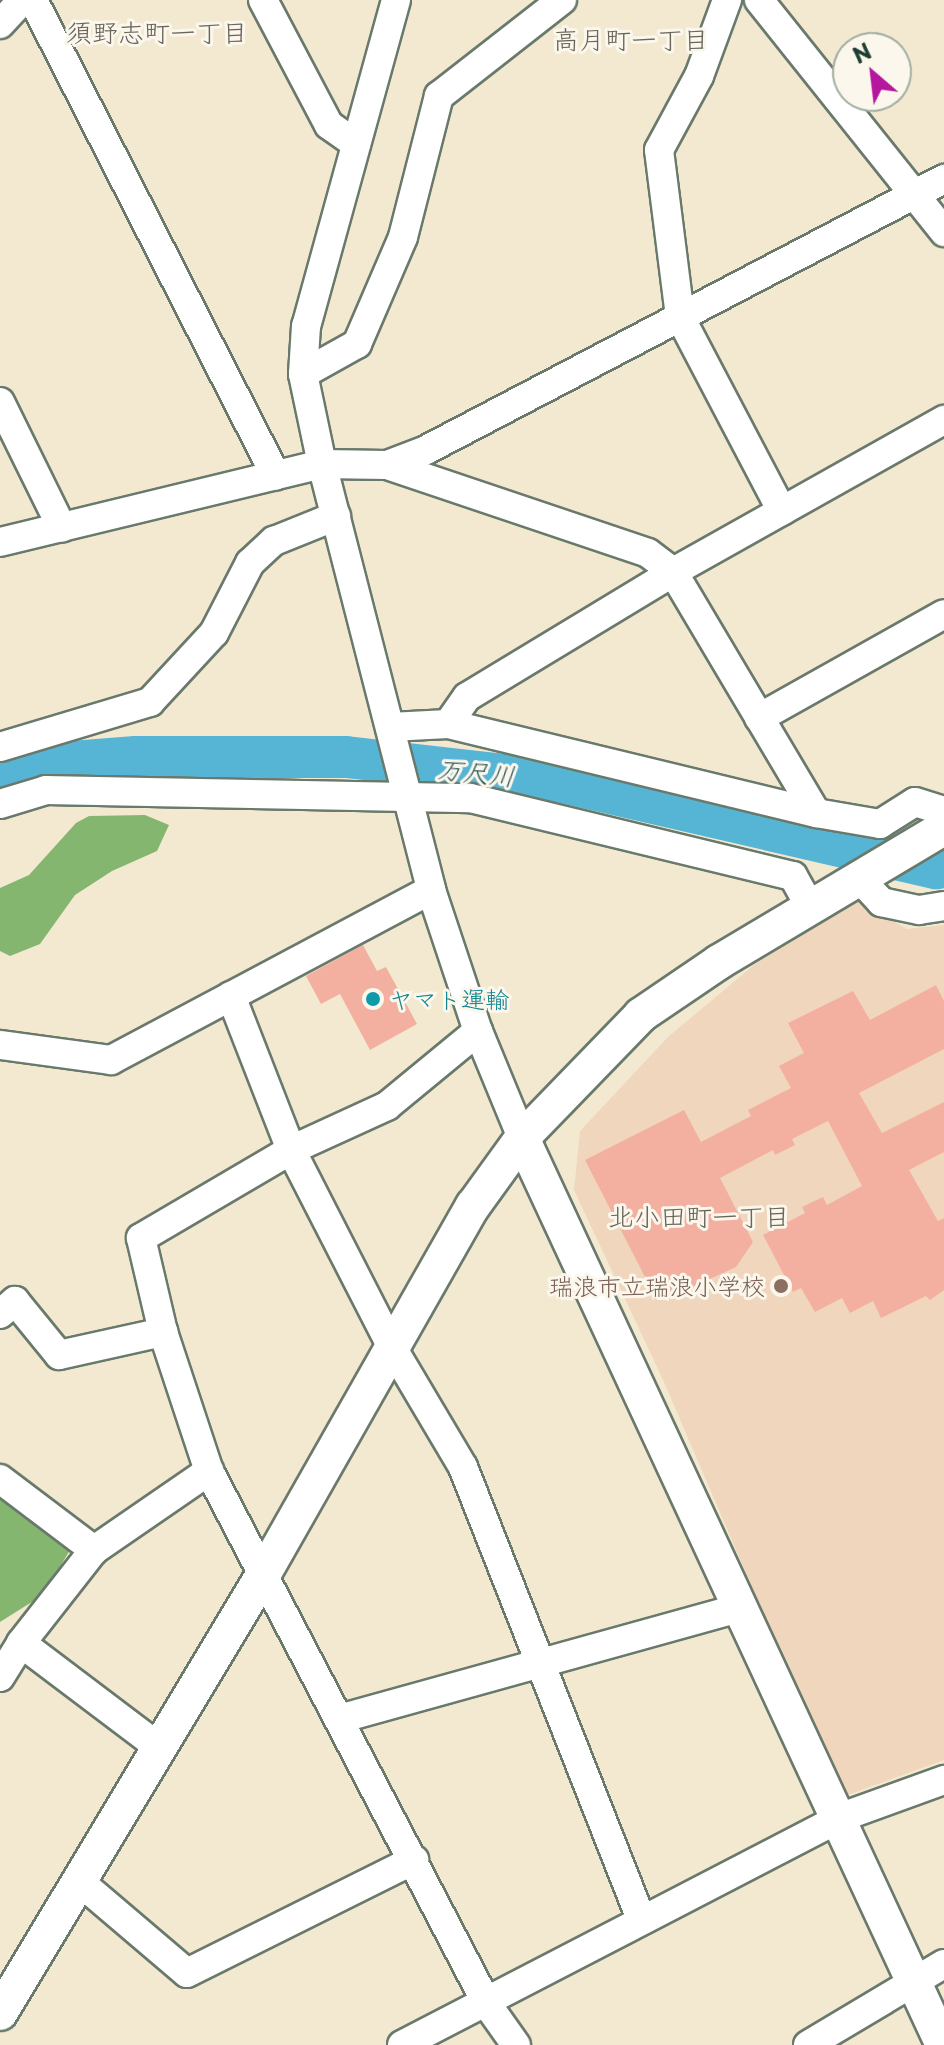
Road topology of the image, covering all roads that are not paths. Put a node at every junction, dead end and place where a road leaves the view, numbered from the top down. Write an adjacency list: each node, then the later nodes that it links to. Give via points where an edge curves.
1 (22, 0): 8 (street)
2 (33, 0): 19 (street)
3 (263, 0): 9 (street, via 329,125)
4 (396, 0): 9 (street)
5 (562, 0): 14 (street, via 439,96 403,237 357,344)
6 (727, 0): 13 (street, via 699,76 659,150)
7 (759, 0): 11 (street)
8 (0, 24)
9 (356, 144): 14 (street, via 306,326)
10 (944, 179): 11 (street)
11 (914, 194): 12 (street); 13 (street)
12 (944, 232)
13 (680, 317): 18 (street, via 426,450); 20 (street)
14 (303, 374): 17 (street)
15 (0, 402): 22 (street)
16 (944, 420): 20 (street)
17 (322, 464): 18 (street); 19 (street); 21 (street)
18 (387, 465): 24 (street, via 648,553)
19 (276, 476): 22 (street)
20 (782, 511): 24 (street)
21 (336, 516): 28 (street); 29 (street, via 274,541 250,563 214,633 150,702)
22 (62, 528): 23 (street)
23 (0, 542)
24 (673, 572): 26 (street); 27 (street, via 467,697)
25 (944, 614): 26 (street)
26 (759, 718): 33 (street)
27 (448, 724): 28 (street); 33 (street)
28 (390, 727): 30 (street)
29 (0, 747)
30 (407, 796): 31 (street, via 46,790); 36 (street); 38 (street, via 470,798 793,876)
31 (0, 804)
32 (944, 811): 33 (street, via 915,802 880,824)
33 (816, 813)
34 (944, 828): 35 (street)
35 (859, 878): 37 (street, via 881,902 919,910); 38 (street)
36 (431, 890): 39 (street); 40 (street)
37 (944, 906)
38 (810, 907): 42 (street, via 641,1015)
39 (231, 996): 41 (street, via 111,1060); 43 (street)
40 (478, 1031): 42 (street); 43 (street, via 387,1106)
41 (0, 1045)
42 (522, 1138): 46 (street, via 473,1206); 51 (street)
43 (291, 1150): 45 (street, via 141,1238); 46 (street)
44 (0, 1314): 45 (street, via 15,1301 59,1355)
45 (163, 1332): 47 (street)
46 (393, 1349): 50 (street); 53 (street, via 463,1467)
47 (209, 1471): 49 (street); 50 (street)
48 (0, 1479): 49 (street)
49 (94, 1550): 52 (street)
50 (263, 1575): 55 (street); 56 (street)
51 (738, 1608): 53 (street); 58 (street)
52 (21, 1643): 54 (street); 56 (street)
53 (539, 1665): 55 (street); 61 (street)
54 (0, 1677)
55 (339, 1719): 59 (street)
56 (160, 1748): 60 (street)
57 (944, 1780): 58 (street)
58 (839, 1818): 61 (street); 63 (street)
59 (414, 1860): 60 (street, via 187,1973); 64 (street)
60 (80, 1882): 65 (street)
61 (641, 1920): 64 (street)
62 (944, 1964): 63 (street)
63 (913, 1980): 68 (street); 69 (street)
64 (487, 2004): 66 (street); 67 (street)
65 (0, 2013)
66 (402, 2045)
67 (516, 2045)
68 (808, 2045)
69 (943, 2045)

